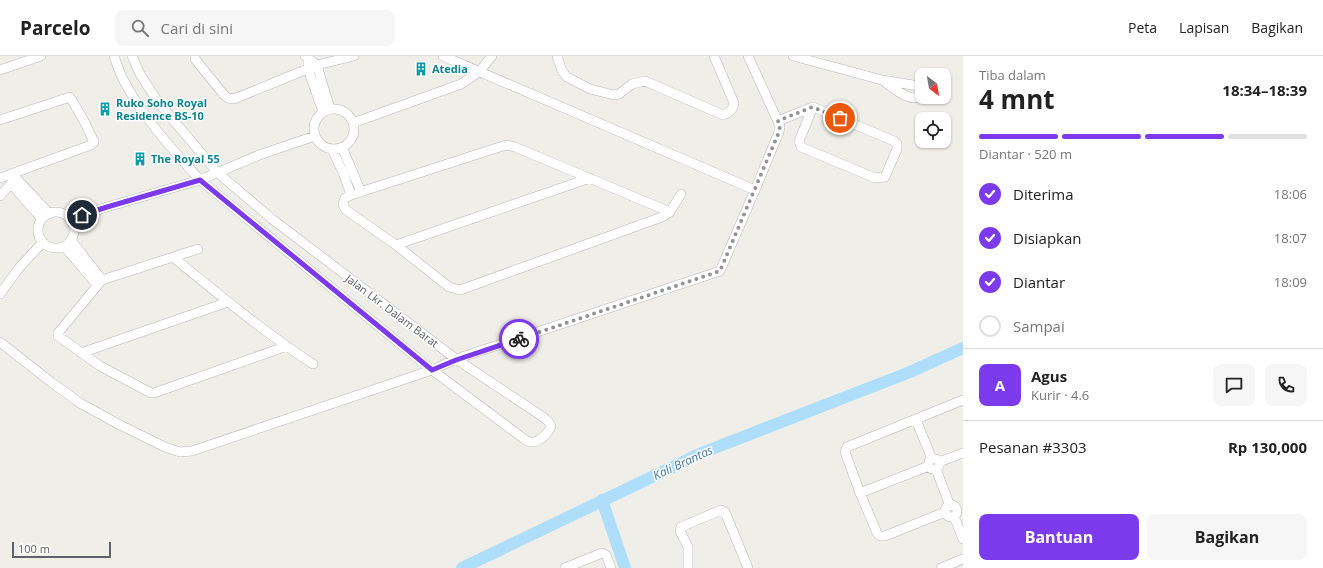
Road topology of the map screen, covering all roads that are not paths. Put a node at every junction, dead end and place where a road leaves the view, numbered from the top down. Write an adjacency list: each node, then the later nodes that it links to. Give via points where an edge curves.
1 (41, 56): 15 (street)
2 (114, 56): 30 (street, Jalan Lkr. Dalam Barat, via 122,78 142,111 178,157)
3 (132, 56): 27 (street, Jalan Lkr. Dalam Barat, via 158,102)
4 (195, 56): 14 (street, via 224,95 234,99)
5 (354, 56): 13 (street)
6 (443, 56): 16 (street)
7 (492, 56): 16 (street)
8 (557, 56): 9 (street, via 567,77 590,89 614,96 632,84 645,81 723,115 733,109 734,103)
9 (714, 56)
10 (748, 56): 21 (street)
11 (793, 56): 17 (street)
12 (307, 57): 13 (street); 14 (street)
13 (317, 65): 14 (street); 19 (street)
14 (308, 69): 19 (street)
15 (0, 70)
16 (479, 72): 22 (street, via 461,84); 32 (street)
17 (882, 80)
18 (812, 107): 18 (street, via 799,140 801,146 875,178 885,177 897,149 894,140); 21 (street)
19 (327, 110): 22 (street, via 338,109 350,117); 23 (street, via 317,118)
20 (0, 120): 26 (street, via 70,97 94,142 91,146)
21 (778, 121): 32 (street, via 779,132)
22 (353, 123): 24 (street, via 352,137)
23 (315, 136): 25 (street, via 325,147); 27 (street, via 259,155)
24 (342, 147): 25 (street); 33 (street)
25 (332, 149): 35 (street)
26 (23, 170): 28 (street); 31 (street)
27 (218, 173): 30 (street); 51 (street, Jalan Lkr. Dalam Barat, via 272,219)
28 (0, 178)
29 (590, 178): 33 (street, via 506,145); 37 (street); 42 (street)
30 (200, 180): 39 (street); 53 (street, Jalan Lkr. Dalam Barat)
31 (13, 181): 36 (street); 38 (street)
32 (755, 190): 51 (street, via 722,269 717,273)
33 (361, 192): 35 (street)
34 (681, 194): 37 (street)
35 (351, 195): 42 (street, via 345,198 343,204 346,210)
36 (0, 196)
37 (670, 212): 42 (street, via 460,290 449,287)
38 (46, 216): 39 (street, via 57,212); 40 (street, via 39,224 38,231)
39 (70, 219): 41 (street, via 74,233)
40 (43, 242): 41 (street, via 53,248); 46 (street)
41 (68, 243): 45 (street)
42 (396, 245)
43 (198, 249): 44 (street)
44 (172, 257): 45 (street); 47 (street)
45 (100, 283): 50 (street, via 58,333 60,338)
46 (0, 294)
47 (228, 302): 49 (street); 50 (street)
48 (0, 342): 53 (street, via 80,403 118,424 180,452 192,451)
49 (287, 346): 50 (street, via 154,393 148,393); 52 (street)
50 (81, 353)
51 (456, 360): 53 (street); 53 (street, Jalan Lkr. Dalam Barat, via 543,417 551,426 550,429 538,441 527,440)
52 (313, 364)
53 (432, 370)
54 (963, 400): 55 (street)
55 (916, 420): 57 (street); 58 (street, via 845,450)
56 (963, 453): 57 (street)
57 (934, 464): 58 (street); 59 (street)
58 (860, 493): 59 (street, via 880,536)
59 (954, 510): 60 (street)
60 (963, 539)
61 (963, 560): 66 (street)
62 (565, 568): 63 (street, via 602,553 606,554)
63 (611, 568)
64 (688, 568): 65 (street, via 688,547 680,531 681,527 723,510)
65 (748, 568)
66 (941, 568)

